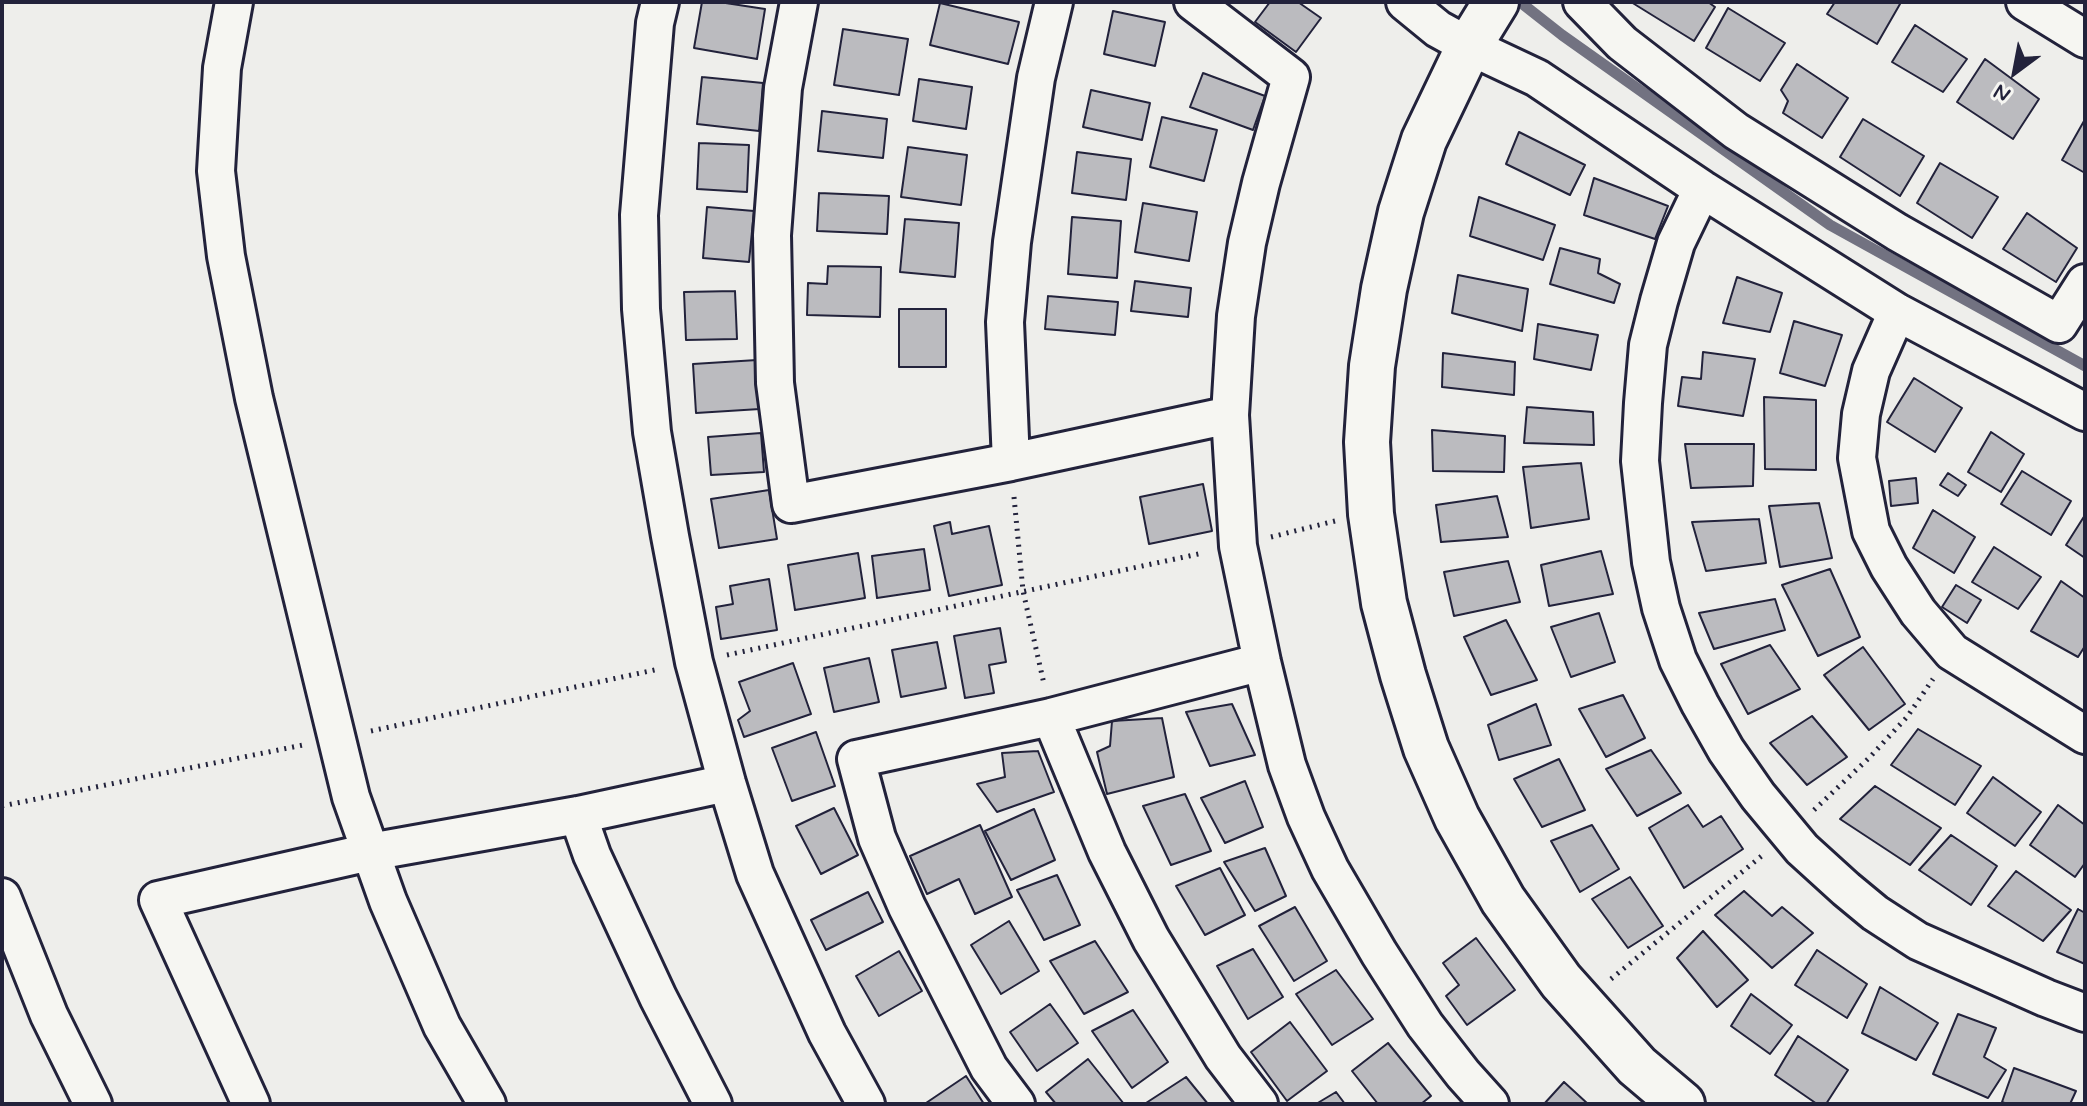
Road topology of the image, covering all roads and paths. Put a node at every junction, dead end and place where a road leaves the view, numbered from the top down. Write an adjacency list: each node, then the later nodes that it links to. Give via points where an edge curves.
1 (234, 2): 24 (street, via 222,68 216,171 226,256 254,398)
2 (660, 2): 20 (street, via 639,215 641,309 652,432)
3 (799, 2): 16 (street, via 783,88 772,235 775,383 791,504)
4 (1054, 2): 16 (street, via 1036,78 1012,242 1005,322)
5 (1193, 2): 15 (street, via 1291,77 1247,243)
6 (1405, 2): 9 (street, via 1438,29)
7 (1582, 2): 12 (street, via 1622,43 1736,131 1897,232 2059,324)
8 (2025, 2): 10 (street)
9 (1485, 20): 11 (street, via 1537,78); 39 (street, via 1424,140 1384,289 1367,442 1384,603 1426,748 1503,900 1571,991 1637,1066)
10 (2085, 39)
11 (1702, 189): 13 (street); 30 (street, via 1676,243 1648,345 1640,461 1651,562 1678,660 1719,738 1758,796 1802,849 1865,905 1918,941)
12 (2085, 283)
13 (1897, 312): 14 (street); 23 (street, via 1871,371 1861,414 1857,458 1871,531 1918,612 1952,652)
14 (2085, 412)
15 (1230, 415): 16 (street); 18 (street)
16 (1011, 462): 19 (path)
17 (1335, 521): 18 (path)
18 (1238, 546): 19 (path); 21 (street)
19 (1023, 591): 20 (path); 22 (path)
20 (694, 662): 24 (path); 25 (street)
21 (1262, 662): 22 (street); 38 (street, via 1287,765 1330,869 1425,1025)
22 (1051, 717): 36 (street, via 856,759 877,838 907,907 989,1068); 37 (street, via 1107,852 1151,939 1223,1057)
23 (2085, 735)
24 (336, 739): 26 (path); 28 (street)
25 (727, 783): 27 (street); 35 (street, via 755,874 827,1033)
26 (2, 806)
27 (578, 815): 28 (street); 34 (street, via 658,997)
28 (370, 852): 32 (street, via 158,900); 33 (street, via 442,1026)
29 (2, 897): 31 (street, via 49,1015)
30 (2085, 1013)
31 (93, 1104)
32 (251, 1104)
33 (487, 1104)
34 (713, 1104)
35 (866, 1104)
36 (1016, 1104)
37 (1259, 1104)
38 (1490, 1104)
39 (1682, 1104)

